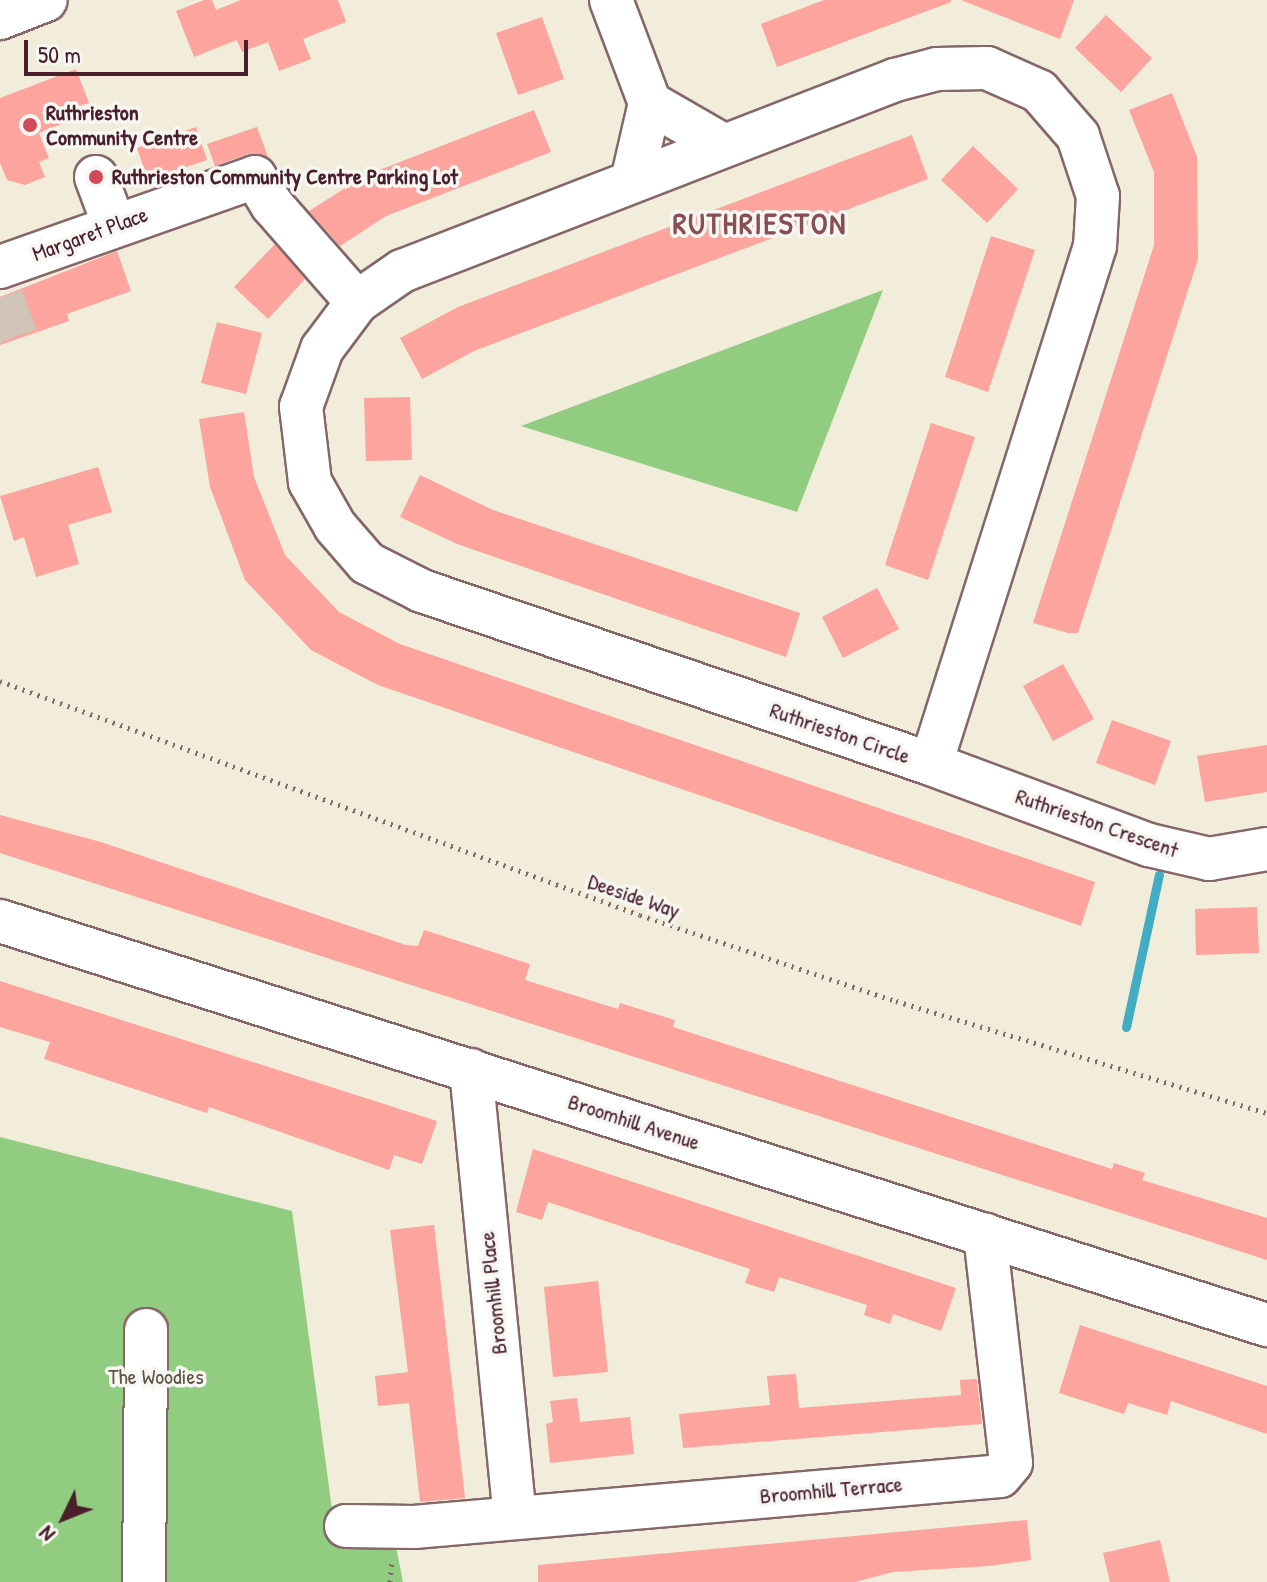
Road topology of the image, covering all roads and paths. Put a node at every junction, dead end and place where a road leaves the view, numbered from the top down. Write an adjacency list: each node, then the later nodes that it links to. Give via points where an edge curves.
1 (46, 0): 3 (street)
2 (611, 0): 4 (street)
3 (0, 18)
4 (650, 103): 5 (street); 7 (street)
5 (723, 145): 7 (street, Ruthrieston Circle); 12 (street, Ruthrieston Circle, via 937,69 987,68 1039,91 1078,136 1098,196 1095,246)
6 (96, 177): 8 (street)
7 (632, 181): 10 (street, Ruthrieston Circle, via 402,271)
8 (114, 225): 9 (street, Margaret Place); 10 (street, Margaret Place, via 255,177 272,205)
9 (1, 285)
10 (357, 302): 12 (street, Ruthrieston Circle, via 322,349 301,407 310,482 335,526 367,563 422,591)
11 (0, 681): 16 (path, Deeside Way, via 655,920 896,1001)
12 (931, 764): 13 (street, Ruthrieston Crescent, via 1149,845 1209,859)
13 (1267, 849)
14 (0, 921): 15 (street, Broomhill Avenue)
15 (471, 1070): 17 (street, Broomhill Avenue); 20 (street, Broomhill Place)
16 (1267, 1113)
17 (985, 1234): 18 (street, Broomhill Avenue); 20 (street, Broomhill Terrace, via 1011,1463 1000,1476)
18 (1267, 1325)
19 (146, 1330): 22 (street)
20 (515, 1517): 21 (street, Broomhill Terrace, via 414,1527)
21 (346, 1526)
22 (144, 1582)

